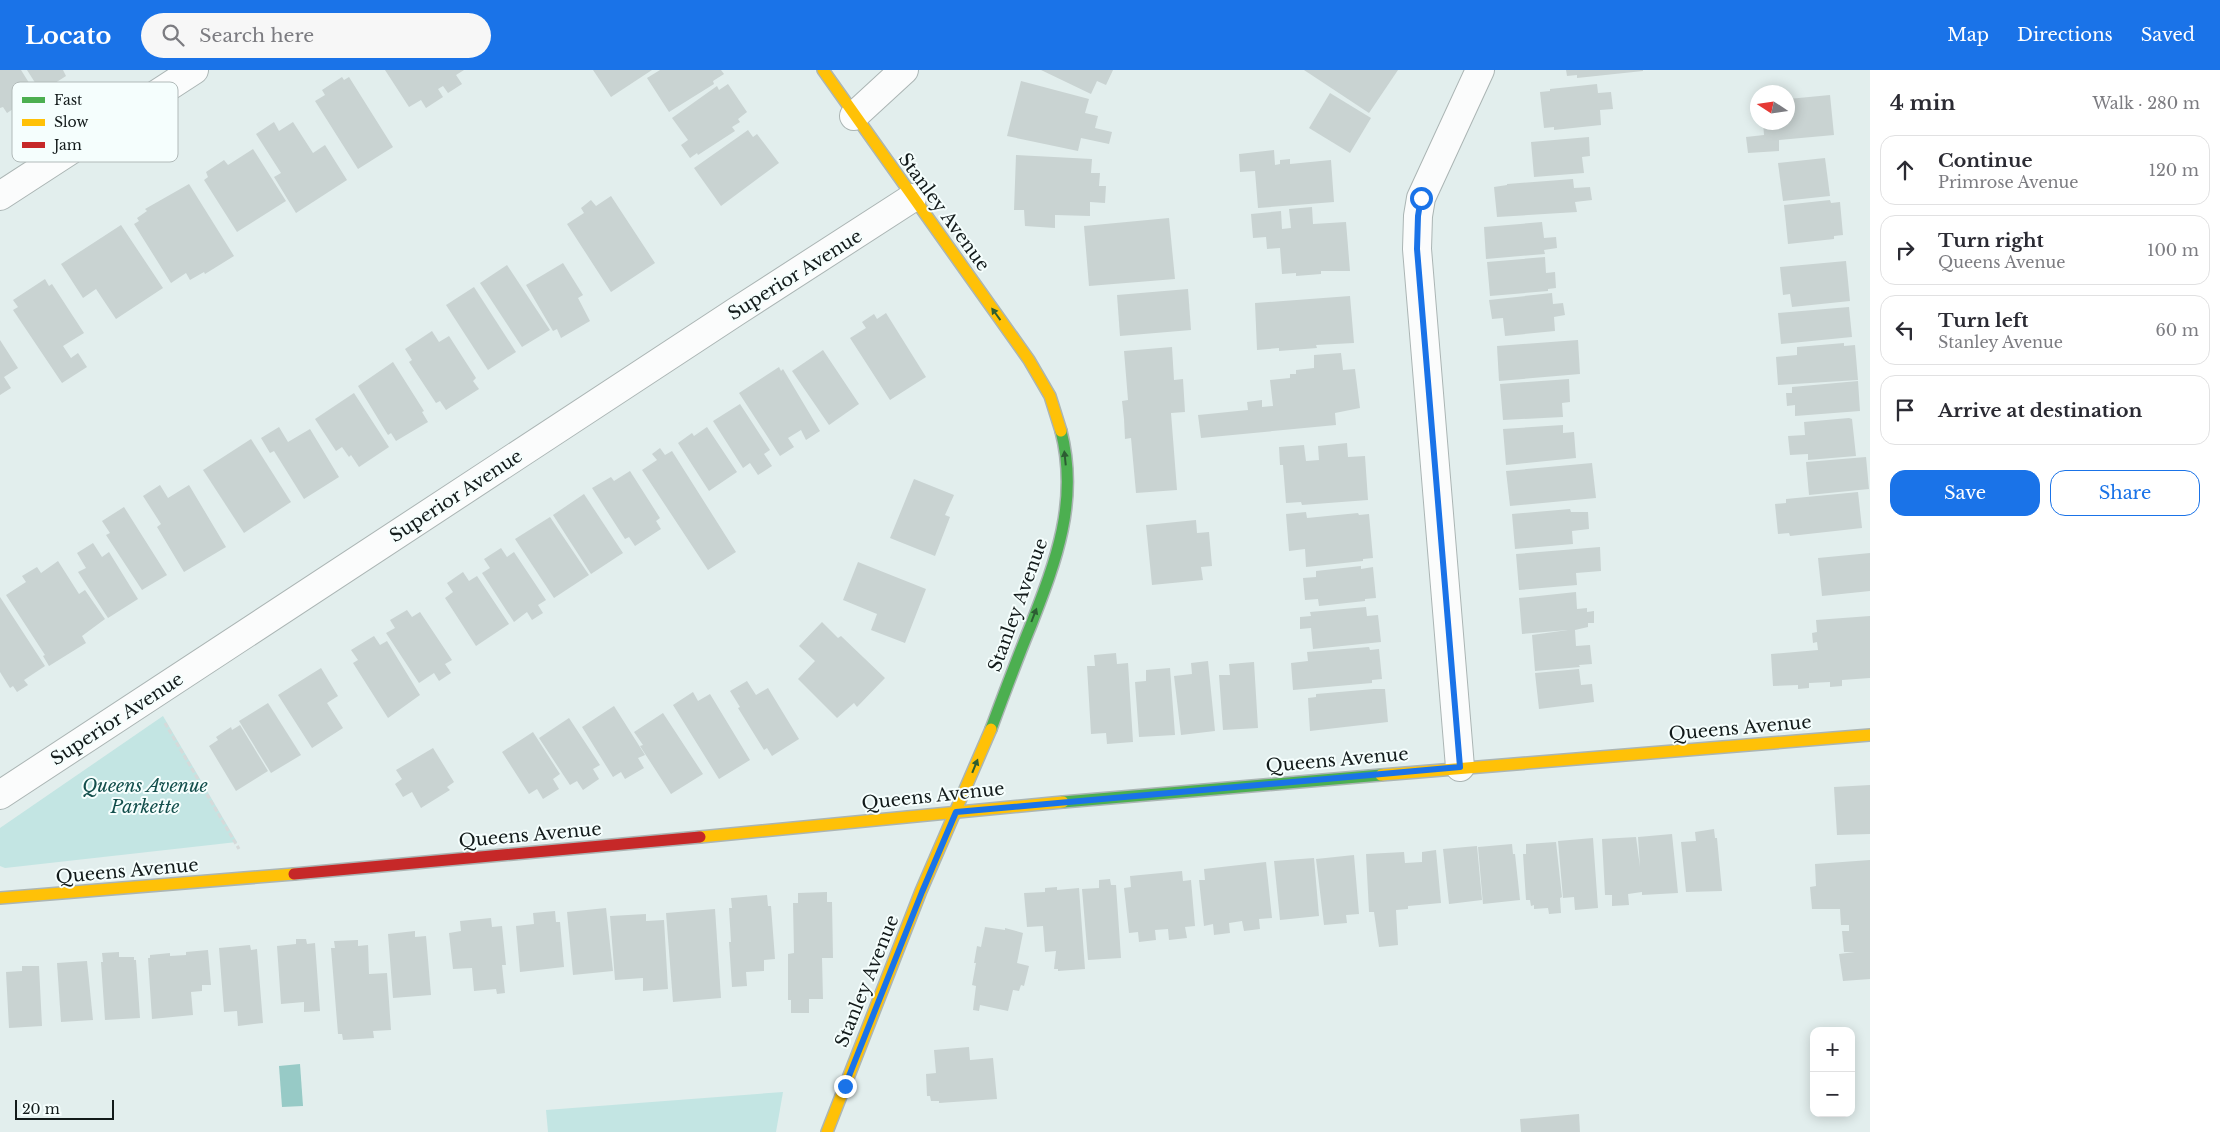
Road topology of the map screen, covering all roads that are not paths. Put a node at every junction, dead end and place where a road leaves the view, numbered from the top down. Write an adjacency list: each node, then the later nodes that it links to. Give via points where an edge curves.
1 (194, 70): 5 (street)
2 (823, 70): 6 (street, Stanley Avenue)
3 (904, 70): 6 (street)
4 (1480, 70): 11 (street, via 1421,198 1417,249)
5 (176, 82)
6 (854, 116): 9 (street, Stanley Avenue)
7 (52, 162): 8 (street)
8 (0, 196)
9 (912, 198): 12 (street, Superior Avenue); 13 (street, Stanley Avenue, one-way to 9, via 1053,568 1064,520 1064,442 1050,396 1034,367)
10 (1870, 735): 11 (street, Queens Avenue)
11 (1460, 767): 13 (street, Queens Avenue)
12 (0, 795)
13 (956, 812): 14 (street, Queens Avenue, via 255,878); 15 (street, Stanley Avenue)
14 (0, 898)
15 (827, 1132)

